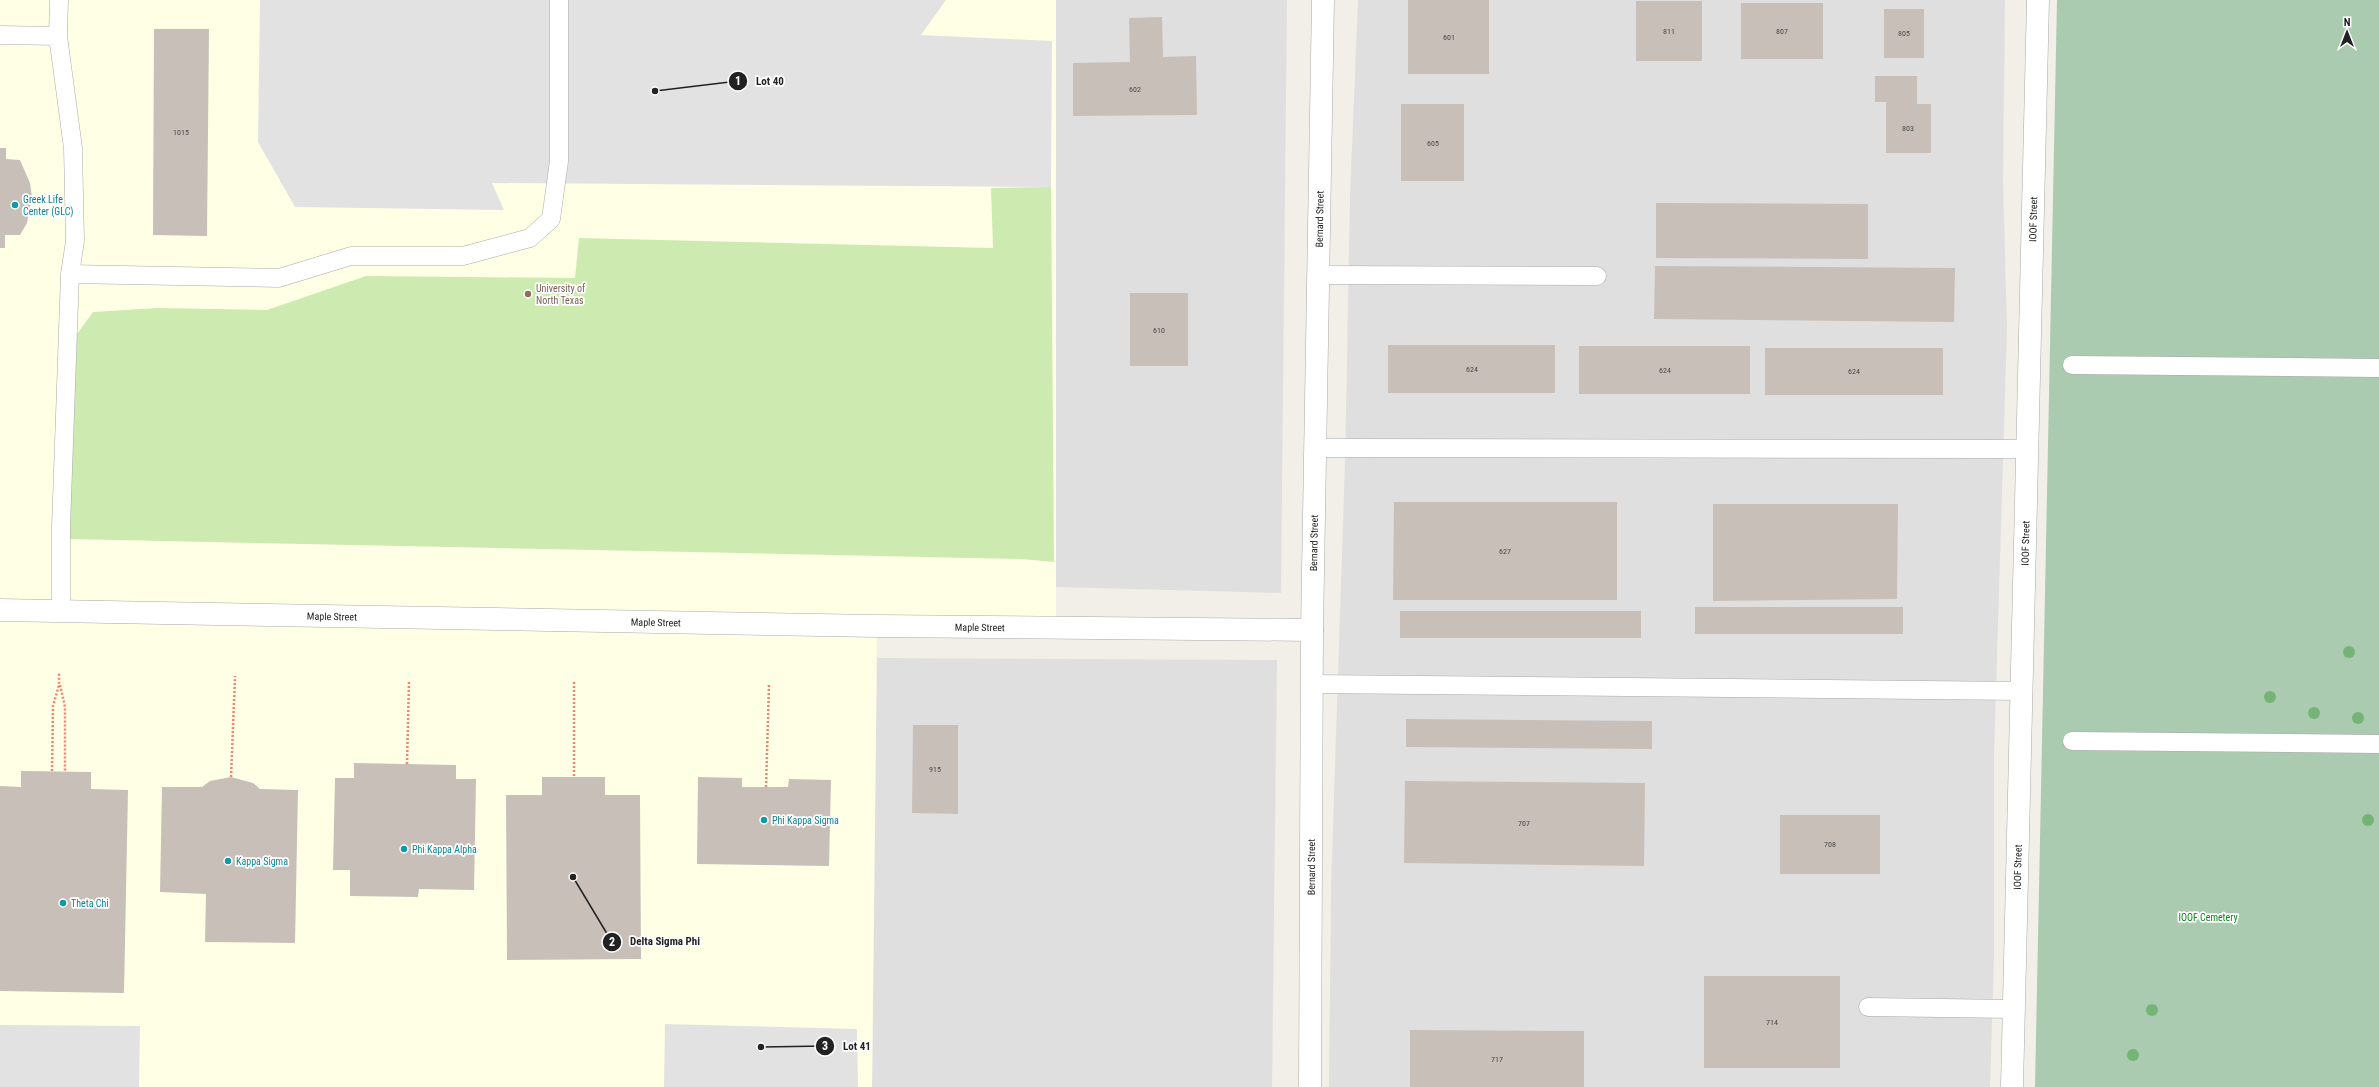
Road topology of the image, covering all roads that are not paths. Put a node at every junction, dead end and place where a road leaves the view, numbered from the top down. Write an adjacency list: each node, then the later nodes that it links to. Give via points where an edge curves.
1 (59, 0): 6 (lane)
2 (559, 0): 7 (lane, via 559,161 551,219 530,238 463,256 352,256 279,278)
3 (1323, 0): 8 (street, Bernard Street)
4 (2038, 0): 13 (street, IOOF Street)
5 (0, 35): 6 (lane)
6 (58, 36): 7 (lane, via 73,148 74,241)
7 (70, 274): 15 (lane, via 61,527)
8 (1318, 275): 9 (lane); 12 (street, Bernard Street)
9 (1597, 276)
10 (2072, 365): 11 (lane)
11 (2379, 368)
12 (1315, 448): 13 (lane); 16 (street, Bernard Street)
13 (2027, 449): 18 (street, IOOF Street)
14 (0, 610): 15 (street, Maple Street)
15 (61, 611): 16 (street, Maple Street, via 885,626)
16 (1312, 630): 17 (street, Bernard Street)
17 (1312, 684): 18 (lane); 23 (street, Bernard Street)
18 (2021, 691): 22 (street, IOOF Street)
19 (2072, 741): 20 (lane)
20 (2379, 744)
21 (1868, 1007): 22 (lane)
22 (2014, 1009): 24 (street, IOOF Street)
23 (1310, 1087)
24 (2012, 1087)

